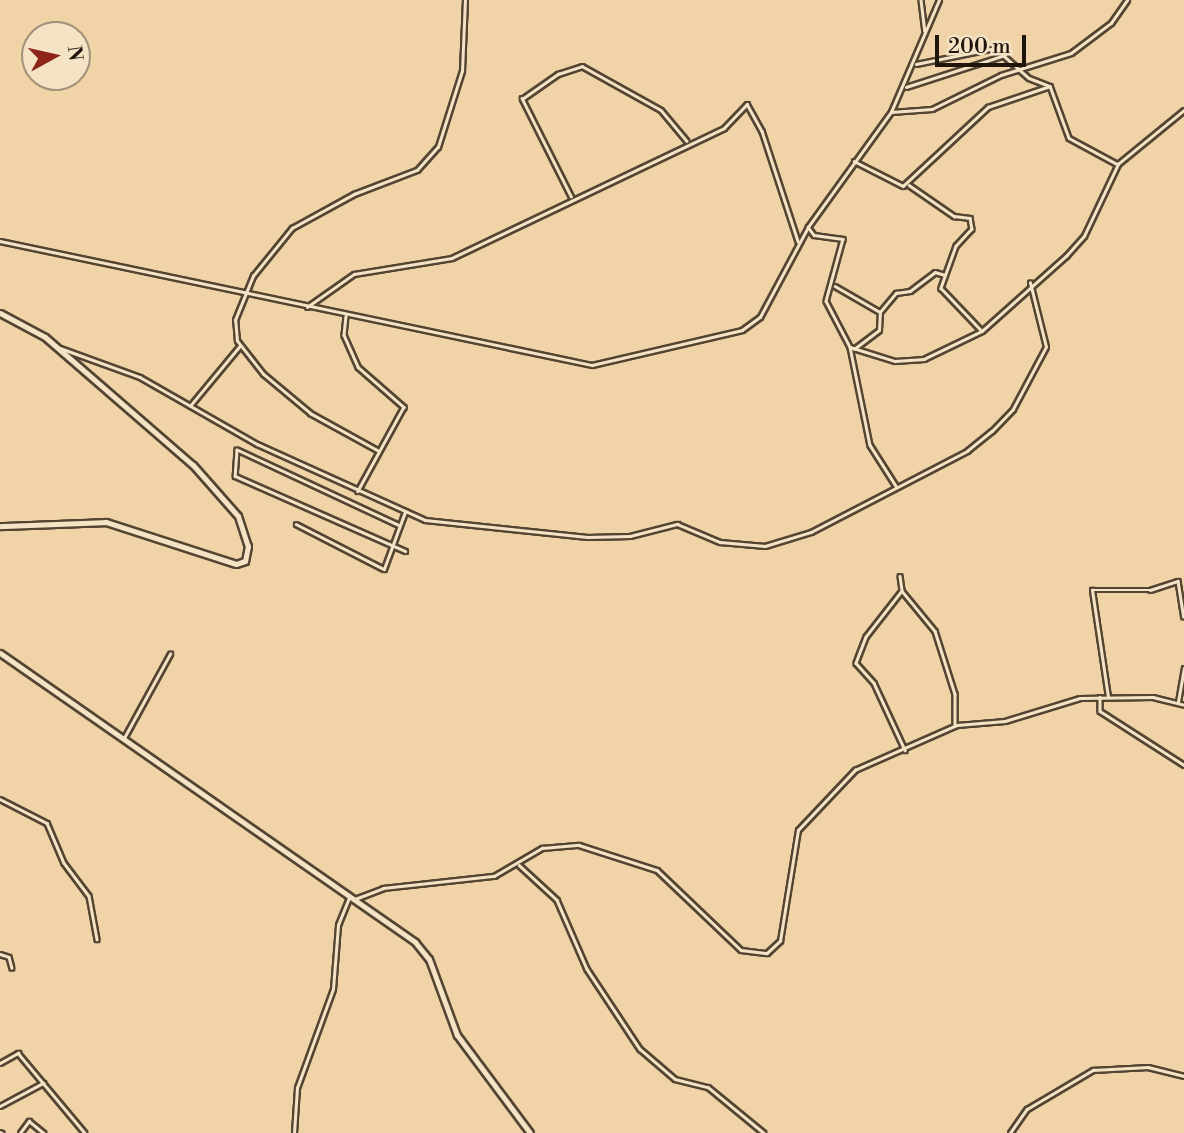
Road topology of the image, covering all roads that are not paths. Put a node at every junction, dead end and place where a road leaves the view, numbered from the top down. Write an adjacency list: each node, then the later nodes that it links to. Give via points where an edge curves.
1 (465, 0): 24 (street, via 462,71 438,147 416,170 297,225)
2 (921, 0): 5 (street)
3 (939, 0): 5 (street)
4 (1127, 0): 8 (street, via 1111,23 1074,51)
5 (925, 31): 7 (street)
6 (1005, 55): 7 (street, via 992,48 946,63); 8 (street); 10 (street)
7 (916, 64): 10 (street)
8 (1022, 69): 9 (street); 12 (street, via 932,109)
9 (1050, 86): 15 (street, via 1069,138); 16 (street, via 984,110)
10 (906, 88): 12 (street)
11 (1184, 110): 15 (street)
12 (891, 112): 14 (street)
13 (687, 141): 17 (street); 17 (street, via 661,110 582,66 556,75 522,99); 20 (street, via 724,128 747,104 762,131)
14 (854, 161): 16 (street, via 889,183); 18 (street)
15 (1118, 164): 22 (street, via 1080,243)
16 (907, 185): 21 (street, via 954,216 970,218 971,232)
17 (571, 197): 25 (street, via 452,258 354,274)
18 (808, 227): 20 (street); 23 (street, via 814,235 843,239)
19 (0, 241): 24 (street)
20 (798, 243): 28 (street, via 753,325 605,364)
21 (945, 275): 26 (street, via 935,272 910,292 896,293); 29 (street, via 940,288)
22 (1030, 283): 29 (street); 35 (street, via 1046,347 1013,409 976,445)
23 (835, 286): 26 (street); 32 (street, via 827,304)
24 (245, 294): 25 (street); 30 (street, via 234,327)
25 (307, 307): 28 (street)
26 (880, 312): 32 (street, via 879,330)
27 (0, 313): 31 (main road)
28 (346, 316): 34 (street, via 344,335 358,368 404,407)
29 (982, 331): 32 (street, via 923,359 895,361)
30 (240, 346): 33 (street); 34 (street, via 306,410)
31 (59, 348): 33 (street, via 111,364); 39 (main road, via 210,482 245,527 245,561 230,564 106,522)
32 (852, 348): 35 (street, via 870,445)
33 (190, 407): 36 (street)
34 (378, 451): 36 (street)
35 (896, 486): 37 (street, via 804,535 765,545 720,542 677,524 630,536 572,536 456,525)
36 (358, 491): 37 (street)
37 (405, 512): 40 (street)
38 (296, 524): 41 (street, via 384,569)
39 (0, 526)
40 (400, 526): 41 (street); 41 (street, via 237,450 234,476)
41 (395, 544): 42 (street)
42 (405, 551)
43 (900, 576): 44 (street)
44 (902, 591): 53 (street, via 935,631 955,694); 55 (street, via 856,660)
45 (1184, 617): 50 (street, via 1178,581 1150,590 1092,590)
46 (0, 653): 54 (main road)
47 (170, 654): 54 (street)
48 (1184, 669): 51 (street)
49 (1100, 697): 50 (street); 53 (street, via 1005,721); 56 (street, via 1100,711)
50 (1108, 697): 51 (street)
51 (1178, 702): 52 (street)
52 (1184, 705)
53 (955, 726): 55 (street)
54 (124, 738): 59 (main road)
55 (905, 750): 58 (street, via 848,775 803,822 780,942 767,953 741,950 663,875 635,860 562,844 537,850)
56 (1184, 765)
57 (0, 799): 60 (street, via 47,823 64,863 89,897)
58 (519, 865): 59 (street, via 494,876 383,888); 72 (street, via 542,879 557,900 587,969 640,1049 675,1079 708,1087)
59 (353, 897): 70 (street, via 338,925 331,995 298,1088); 71 (main road, via 422,950 457,1035)
60 (97, 939)
61 (0, 954): 62 (street, via 9,957)
62 (12, 968)
63 (0, 1063): 65 (street, via 19,1054)
64 (1184, 1076): 73 (street, via 1148,1066 1093,1070 1027,1109)
65 (43, 1083): 66 (street); 69 (street)
66 (0, 1106)
67 (20, 1133): 68 (street, via 28,1121)
68 (44, 1133)
69 (85, 1133)
70 (294, 1133)
71 (530, 1133)
72 (764, 1133)
73 (1010, 1133)

